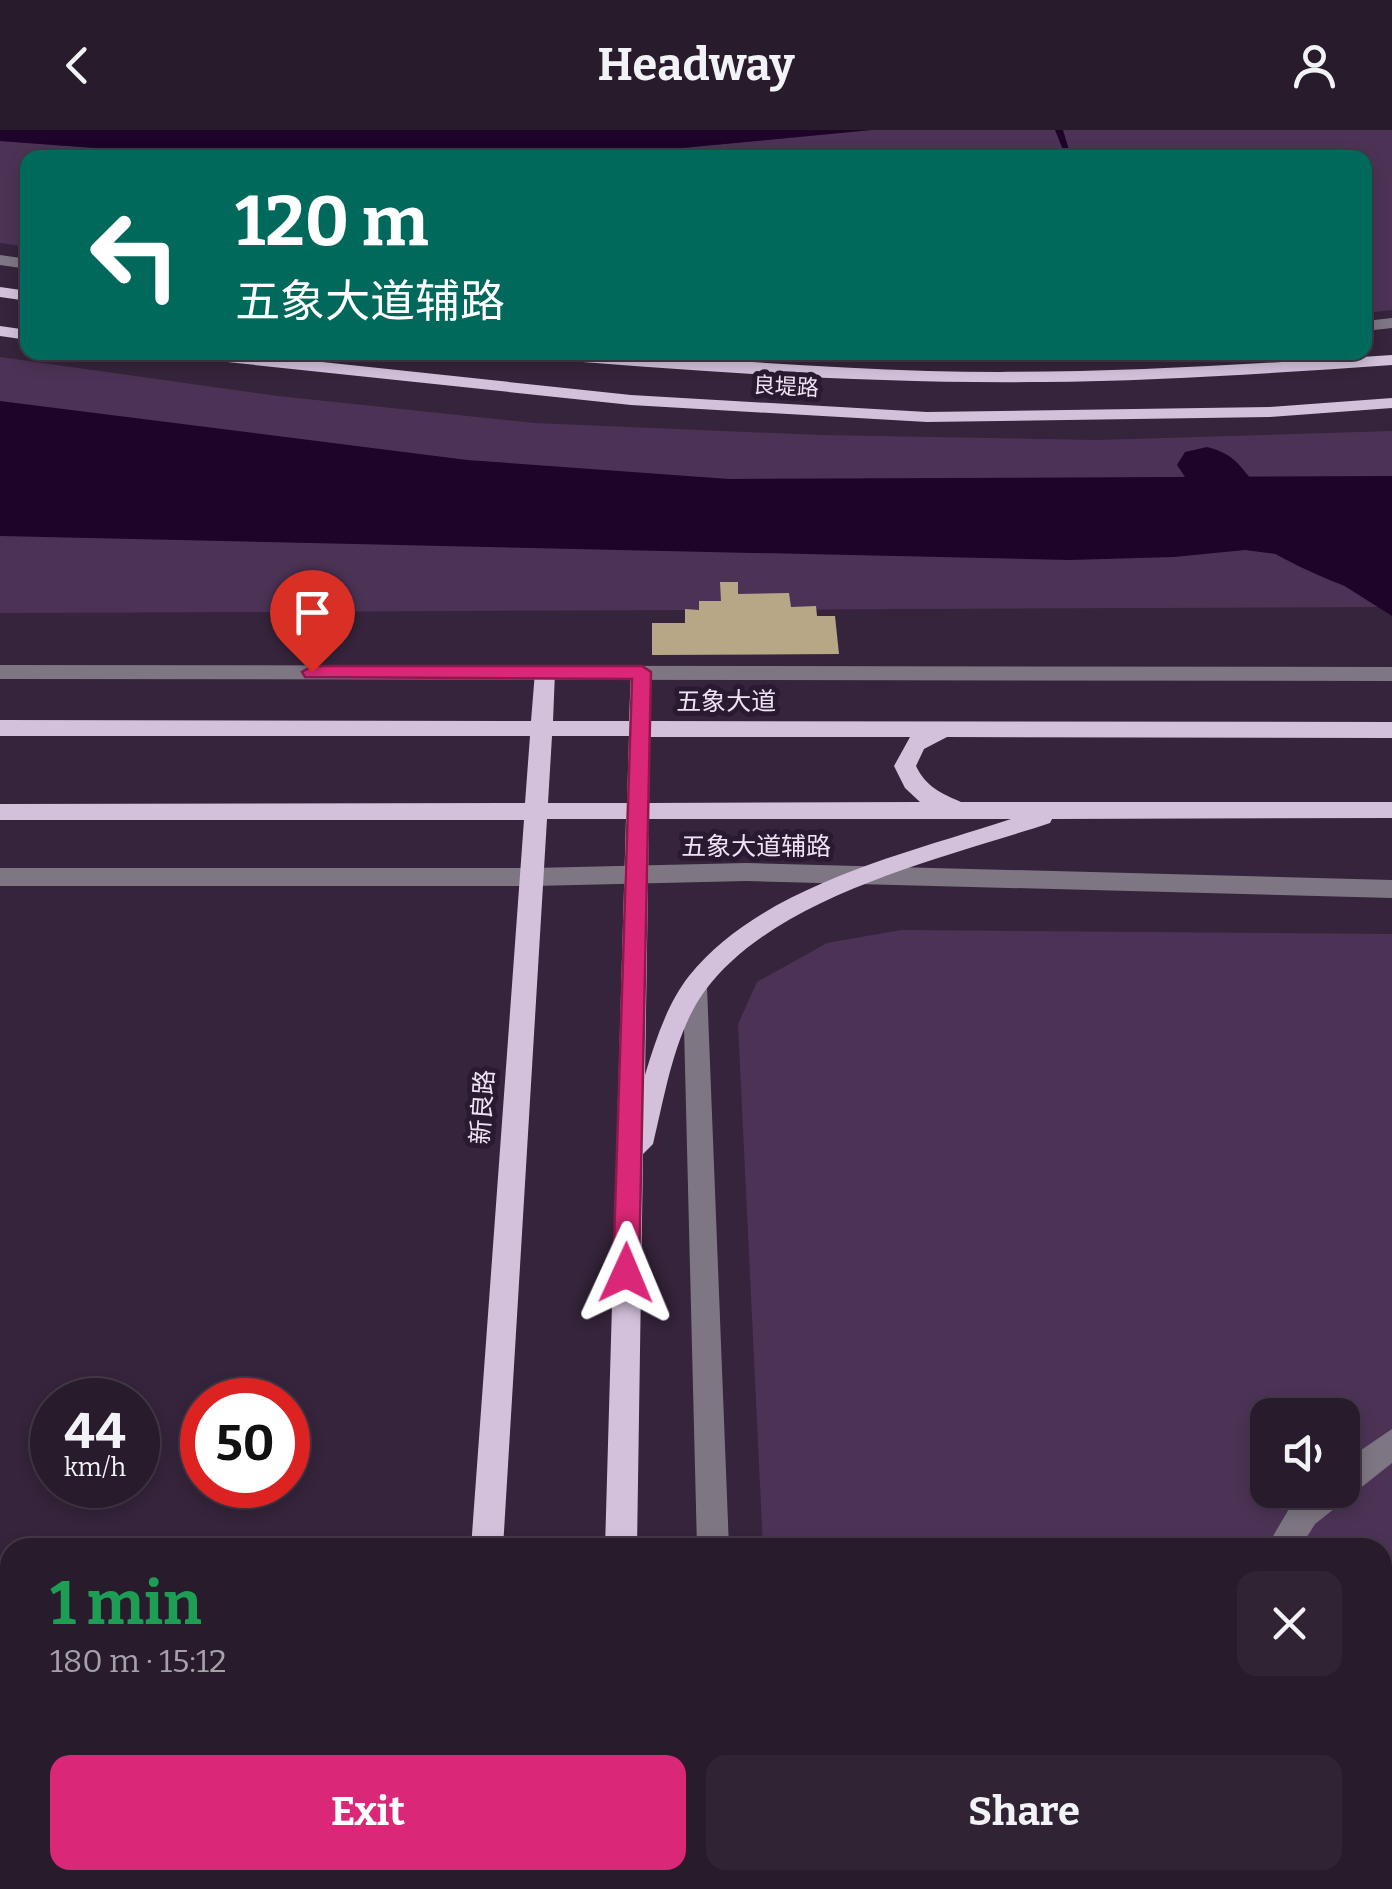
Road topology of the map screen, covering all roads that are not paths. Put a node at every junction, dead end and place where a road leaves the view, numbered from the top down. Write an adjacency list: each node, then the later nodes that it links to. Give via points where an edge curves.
1 (247, 360): 4 (main road, 良堤路, via 630,400 927,417 1270,412)
2 (620, 360): 3 (main road, via 994,378)
3 (1392, 360)
4 (1392, 403)
5 (0, 672): 6 (street)
6 (545, 672): 7 (street); 10 (main road, 新良路)
7 (642, 672): 8 (street); 11 (main road)
8 (1386, 674)
9 (0, 728): 10 (main road, 五象大道)
10 (542, 728): 11 (main road, 五象大道); 19 (main road, 新良路)
11 (641, 728): 12 (main road, 五象大道); 15 (main road)
12 (959, 729): 13 (main road, 五象大道); 16 (main road, via 927,734 910,748 905,766 915,788 931,800)
13 (1392, 730)
14 (1392, 810): 17 (main road)
15 (639, 811): 16 (main road); 19 (main road); 21 (main road)
16 (967, 811): 17 (main road)
17 (1061, 811): 20 (main road)
18 (0, 812): 19 (main road)
19 (536, 812): 23 (main road, 新良路)
20 (877, 874): 21 (street, 五象大道辅路); 24 (street, 五象大道辅路); 25 (main road, via 790,908 717,960)
21 (638, 875): 23 (street, 五象大道辅路); 26 (main road)
22 (0, 877): 23 (street, 五象大道辅路)
23 (533, 877): 30 (main road, 新良路)
24 (1392, 889)
25 (695, 987): 26 (main road, via 660,1063); 32 (street)
26 (627, 1195): 31 (main road)
27 (1392, 1444): 28 (street)
28 (1360, 1469)
29 (1310, 1508): 33 (street)
30 (487, 1538)
31 (622, 1538)
32 (713, 1538)
33 (1288, 1538)

